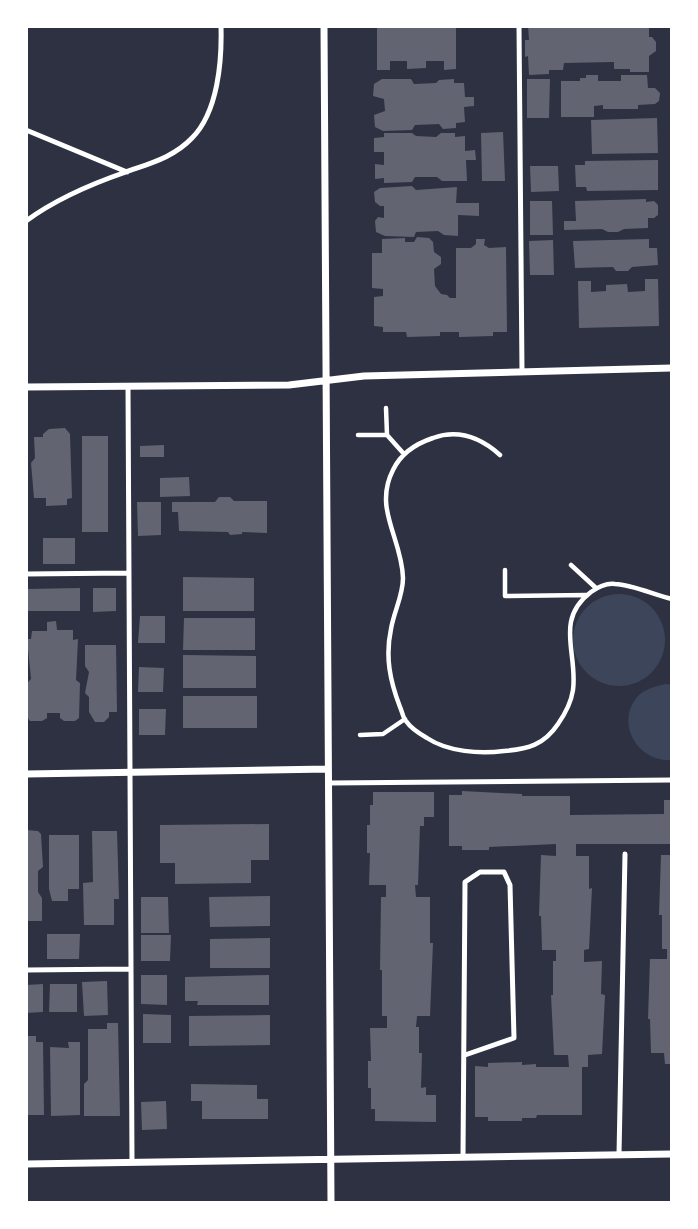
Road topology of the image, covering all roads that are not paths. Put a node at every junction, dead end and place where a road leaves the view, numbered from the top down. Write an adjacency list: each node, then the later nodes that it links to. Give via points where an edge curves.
1 (221, 26): 5 (lane, via 217,80 207,116 176,152)
2 (324, 26): 9 (street)
3 (519, 26): 8 (lane)
4 (26, 130): 5 (lane)
5 (127, 172): 6 (lane, via 47,206)
6 (26, 221)
7 (672, 368): 8 (street)
8 (522, 372): 9 (street)
9 (326, 379): 10 (street, via 289,385); 14 (street)
10 (128, 386): 11 (street); 12 (lane)
11 (26, 387)
12 (129, 573): 13 (lane); 15 (lane)
13 (26, 574)
14 (328, 769): 15 (street); 18 (street)
15 (130, 772): 16 (street); 20 (lane)
16 (26, 774)
17 (672, 780): 18 (lane)
18 (328, 783): 26 (street)
19 (625, 854): 23 (lane)
20 (131, 968): 21 (lane); 27 (lane)
21 (26, 970)
22 (465, 1055): 22 (lane, via 465,882 480,872 504,872 509,885 514,1038); 25 (lane)
23 (619, 1154): 24 (street); 25 (street)
24 (672, 1154)
25 (463, 1157): 26 (street)
26 (331, 1159): 27 (street); 29 (street)
27 (132, 1162): 28 (street)
28 (26, 1164)
29 (331, 1203)

